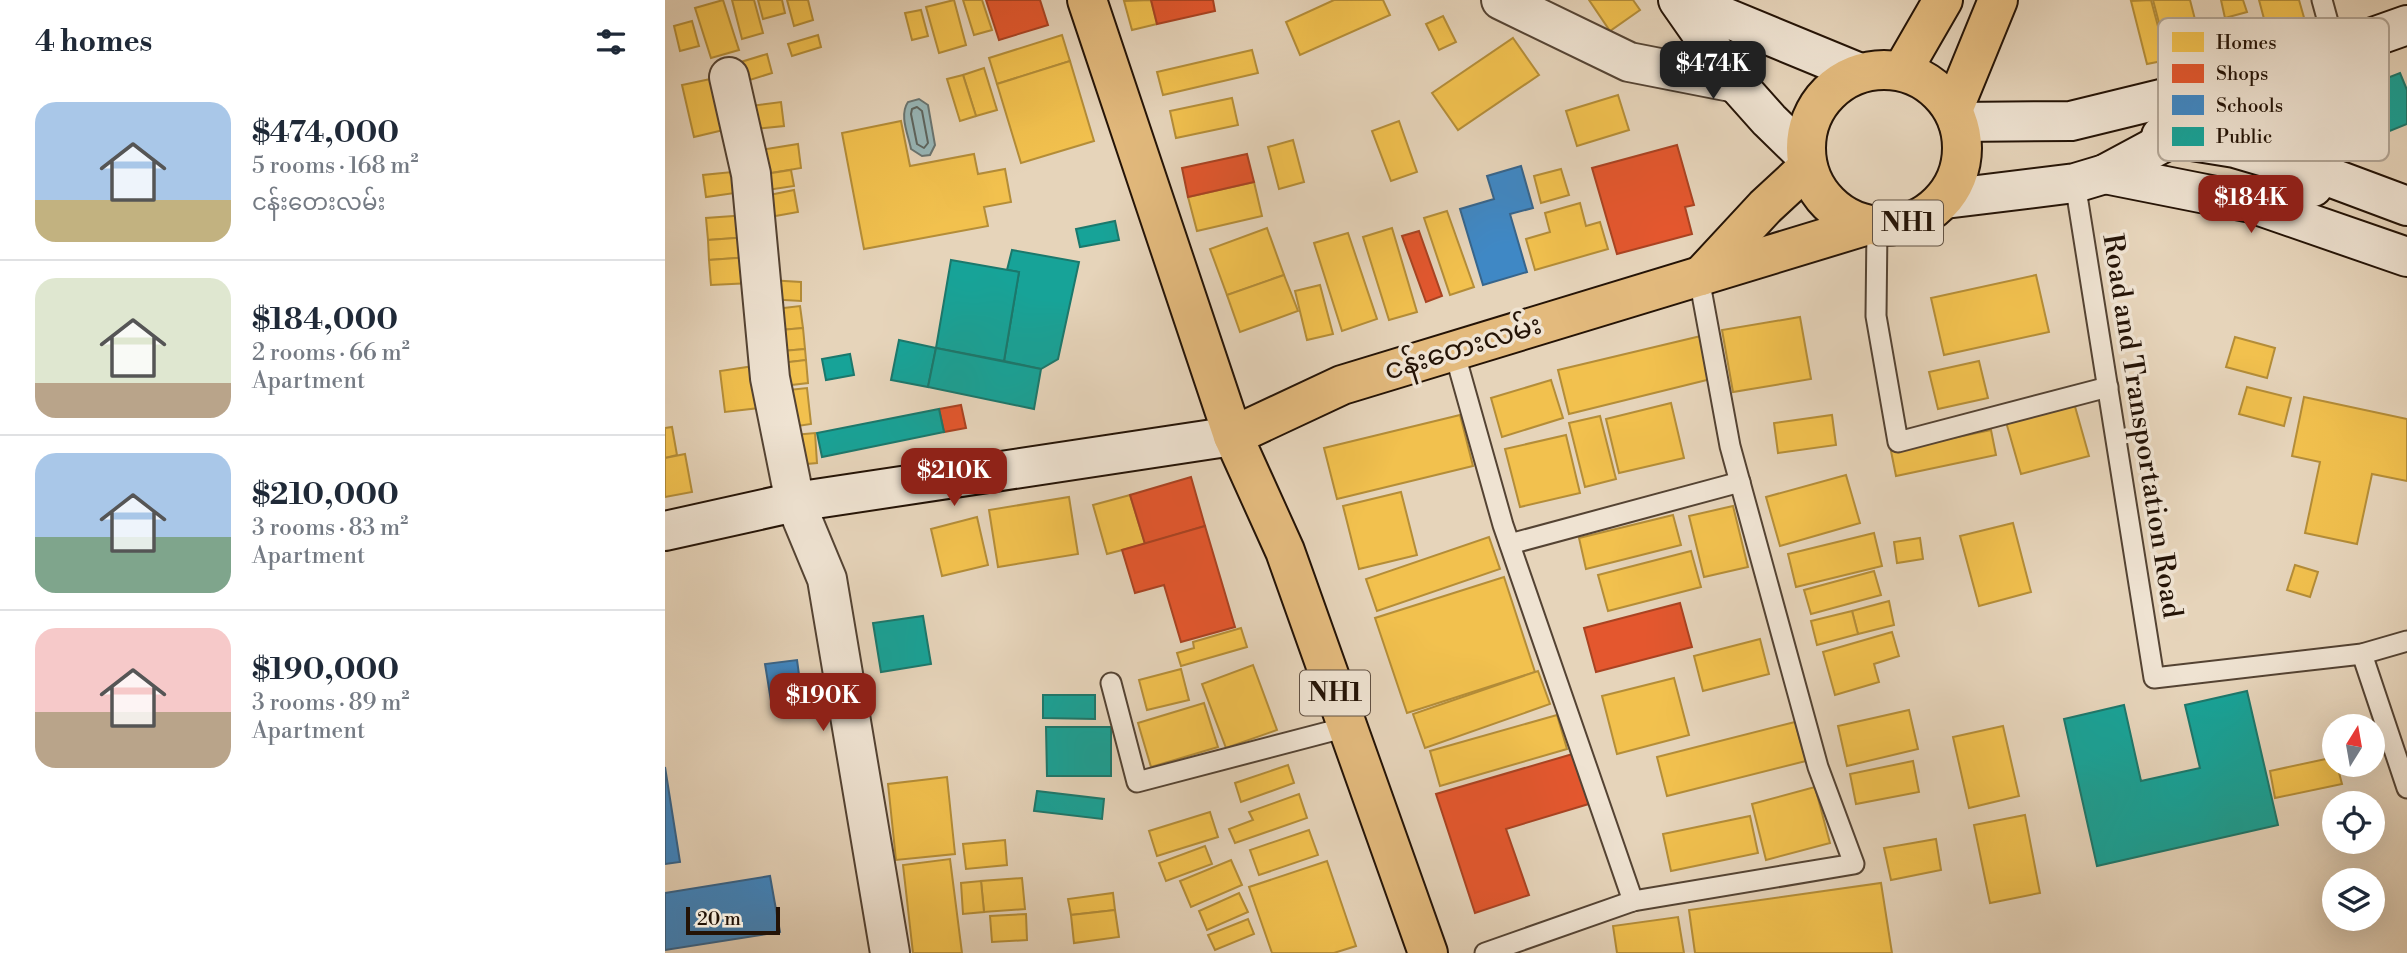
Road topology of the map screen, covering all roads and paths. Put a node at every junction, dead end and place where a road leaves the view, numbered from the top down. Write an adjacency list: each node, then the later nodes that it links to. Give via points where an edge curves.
1 (1087, 0): 32 (main road)
2 (1501, 0): 13 (main road, via 1629,62)
3 (1680, 0): 11 (main road); 13 (main road)
4 (1943, 0): 10 (main road)
5 (1998, 0): 15 (main road, NH1)
6 (2322, 0): 7 (lane)
7 (2318, 18)
8 (2407, 24): 9 (main road)
9 (2389, 31)
10 (1902, 71): 11 (main road); 15 (main road, via 1940,93)
11 (1860, 73): 21 (main road, via 1828,90 1809,120)
12 (729, 77): 34 (main road, via 751,174 770,378)
13 (1736, 83): 21 (main road)
14 (2158, 99): 16 (main road)
15 (1956, 116): 16 (main road); 24 (main road, NH1, via 1963,142 1961,162)
16 (2071, 121): 17 (main road)
17 (2158, 136)
18 (2158, 145): 23 (main road)
19 (2279, 161): 22 (main road)
20 (2309, 161): 22 (main road)
21 (1806, 162): 27 (main road, NH1, via 1819,194 1841,214); 29 (main road)
22 (2316, 172): 25 (main road); 26 (main road)
23 (2090, 178): 24 (main road); 26 (main road, via 2251,204); 31 (lane, Road and Transportation Road)
24 (1945, 198): 27 (main road, NH1, via 1914,221)
25 (2407, 206)
26 (2306, 221): 28 (main road)
27 (1873, 226): 29 (main road, ငန်းတေးလမ်း / NH1); 31 (lane, via 1876,316 1898,442)
28 (2407, 257)
29 (1699, 278): 30 (main road, ငန်းတေးလမ်း / NH1); 33 (lane)
30 (1454, 351): 32 (main road, ငန်းတေးလမ်း / NH1, via 1342,385); 36 (lane)
31 (2108, 387): 38 (lane, Road and Transportation Road, via 2154,678)
32 (1233, 436): 34 (main road); 40 (main road, NH1, via 1285,551)
33 (1739, 482): 36 (lane); 42 (lane, via 1818,767 1854,864)
34 (795, 502): 35 (main road); 43 (main road, via 827,579)
35 (665, 531)
36 (1510, 544): 42 (lane)
37 (2407, 641): 38 (lane)
38 (2362, 654): 41 (lane)
39 (1111, 684): 40 (lane, via 1137,782)
40 (1347, 727): 44 (main road, NH1)
41 (2407, 788)
42 (1633, 901): 45 (lane)
43 (890, 953)
44 (1428, 953)
45 (1485, 953)

